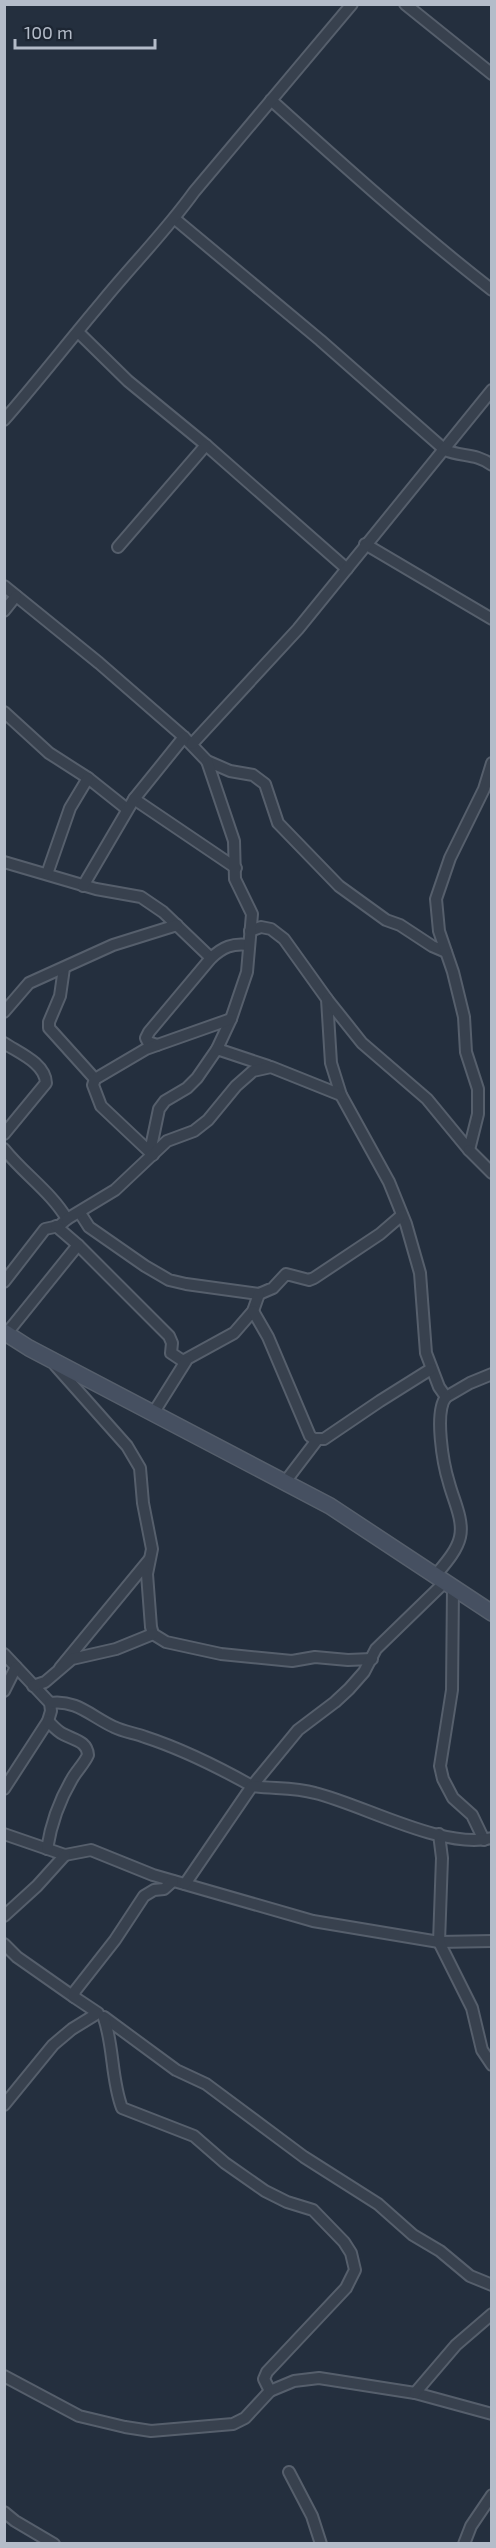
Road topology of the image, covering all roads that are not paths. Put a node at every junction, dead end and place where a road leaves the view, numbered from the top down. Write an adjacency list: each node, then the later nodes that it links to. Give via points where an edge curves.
1 (352, 4): 4 (street)
2 (405, 4): 3 (street)
3 (492, 74)
4 (271, 100): 5 (street); 6 (street, via 371,190)
5 (175, 219): 7 (street); 11 (street)
6 (492, 290)
7 (78, 332): 9 (street); 10 (street, via 128,381)
8 (492, 390): 11 (street)
9 (4, 420)
10 (206, 445): 14 (street); 15 (street)
11 (445, 450): 12 (street, via 472,454); 13 (street)
12 (492, 465)
13 (365, 544): 15 (street); 19 (street)
14 (118, 547)
15 (347, 569): 21 (street, via 298,629)
16 (4, 586): 17 (street)
17 (16, 597): 18 (street); 21 (street)
18 (4, 611)
19 (492, 619)
20 (4, 711): 24 (street, via 49,753)
21 (188, 740): 22 (street); 25 (street)
22 (207, 761): 28 (street, via 234,841); 34 (street, via 253,775 265,784 278,823 334,882 386,920)
23 (492, 763): 34 (street, via 436,899 439,932)
24 (88, 778): 26 (street); 29 (street, via 70,808)
25 (134, 799): 26 (street); 28 (street)
26 (127, 809): 30 (street)
27 (4, 862): 29 (street)
28 (236, 868): 32 (street, via 235,879 252,914)
29 (47, 874): 30 (street)
30 (83, 886): 31 (street, via 141,897)
31 (177, 925): 35 (street); 36 (street, via 113,945)
32 (250, 931): 33 (street); 37 (street, via 271,929 284,939)
33 (249, 945): 35 (street, via 222,948); 39 (street, via 247,972)
34 (446, 952): 48 (street, via 464,1017 466,1053 478,1089 478,1114)
35 (211, 958): 41 (street, via 149,1032 147,1042)
36 (64, 968): 38 (street, via 29,983); 44 (street, via 49,1028)
37 (327, 999): 45 (street, via 331,1063); 48 (street, via 362,1043 427,1099)
38 (4, 1012)
39 (231, 1019): 41 (street); 42 (street)
40 (4, 1043): 46 (street, via 46,1075 46,1083)
41 (158, 1045): 44 (street)
42 (217, 1049): 43 (street); 49 (street, via 187,1088 161,1104)
43 (271, 1067): 45 (street); 49 (street, via 253,1071 208,1120 194,1131 167,1141)
44 (95, 1078): 49 (street, via 93,1085 101,1107)
45 (341, 1095): 52 (street)
46 (4, 1134)
47 (4, 1149): 53 (street)
48 (469, 1150): 50 (street)
49 (152, 1154): 51 (street, via 115,1190)
50 (492, 1173)
51 (80, 1213): 53 (street); 57 (street, via 89,1227 169,1280)
52 (402, 1215): 57 (street, via 314,1278 286,1274 273,1288); 62 (street, via 420,1273 426,1353)
53 (67, 1219): 54 (street)
54 (56, 1226): 55 (street); 56 (street, via 45,1229)
55 (78, 1245): 59 (street); 61 (street, via 169,1336 170,1351)
56 (4, 1282)
57 (259, 1294): 58 (street)
58 (253, 1311): 61 (street, via 234,1333); 66 (street, via 310,1436)
59 (6, 1332): 60 (street)
60 (49, 1358): 65 (street); 68 (street, via 127,1446 140,1468)
61 (186, 1361): 65 (street)
62 (431, 1370): 64 (street); 66 (street)
63 (492, 1374): 64 (street)
64 (446, 1397): 69 (street, via 440,1426 461,1535)
65 (154, 1412): 67 (street)
66 (317, 1440): 67 (street)
67 (285, 1482): 69 (street, via 330,1506)
68 (152, 1557): 71 (street, via 147,1574); 75 (street)
69 (444, 1582): 70 (street); 73 (street, via 376,1648); 84 (street, via 452,1690 440,1766 453,1798 472,1815)
70 (492, 1613)
71 (153, 1634): 73 (street, via 180,1646 269,1660); 75 (street, via 116,1649 72,1659)
72 (4, 1654): 74 (street)
73 (372, 1659): 80 (street, via 342,1695 298,1730)
74 (16, 1667): 76 (street); 77 (street)
75 (60, 1668): 76 (street, via 45,1682)
76 (33, 1686): 78 (street)
77 (4, 1691)
78 (50, 1703): 79 (street); 80 (street, via 77,1705 113,1727 170,1747)
79 (48, 1721): 81 (street); 85 (street, via 61,1733 82,1743 88,1755 56,1810)
80 (252, 1785): 83 (street, via 313,1792); 88 (street)
81 (4, 1789)
82 (4, 1834): 85 (street)
83 (439, 1834): 84 (street); 91 (street)
84 (488, 1839)
85 (47, 1849): 86 (street)
86 (64, 1855): 87 (street, via 91,1850); 89 (street)
87 (173, 1881): 88 (street); 93 (street, via 140,1900 115,1940 78,1985)
88 (184, 1884): 91 (street, via 313,1921)
89 (4, 1916)
90 (492, 1941): 91 (street)
91 (439, 1942): 95 (street, via 472,2008 482,2050)
92 (4, 1944): 93 (street)
93 (74, 1997): 94 (street)
94 (101, 2015): 96 (street, via 53,2045); 97 (street, via 176,2070 206,2084 304,2157 378,2204 412,2235 440,2251 470,2276); 100 (street, via 110,2037 122,2108 194,2136 265,2191 313,2210 351,2253 353,2277 267,2372 264,2379)
95 (492, 2065)
96 (4, 2105)
97 (492, 2285)
98 (492, 2314): 101 (street, via 456,2345)
99 (4, 2376): 100 (street, via 79,2416 151,2431 233,2424 245,2418)
100 (270, 2391): 101 (street, via 294,2380 319,2378)
101 (415, 2393): 102 (street)
102 (492, 2414)
103 (290, 2472): 107 (street)
104 (492, 2495): 108 (street)
105 (4, 2512): 106 (street)
106 (54, 2544)
107 (321, 2544)
108 (464, 2544)

